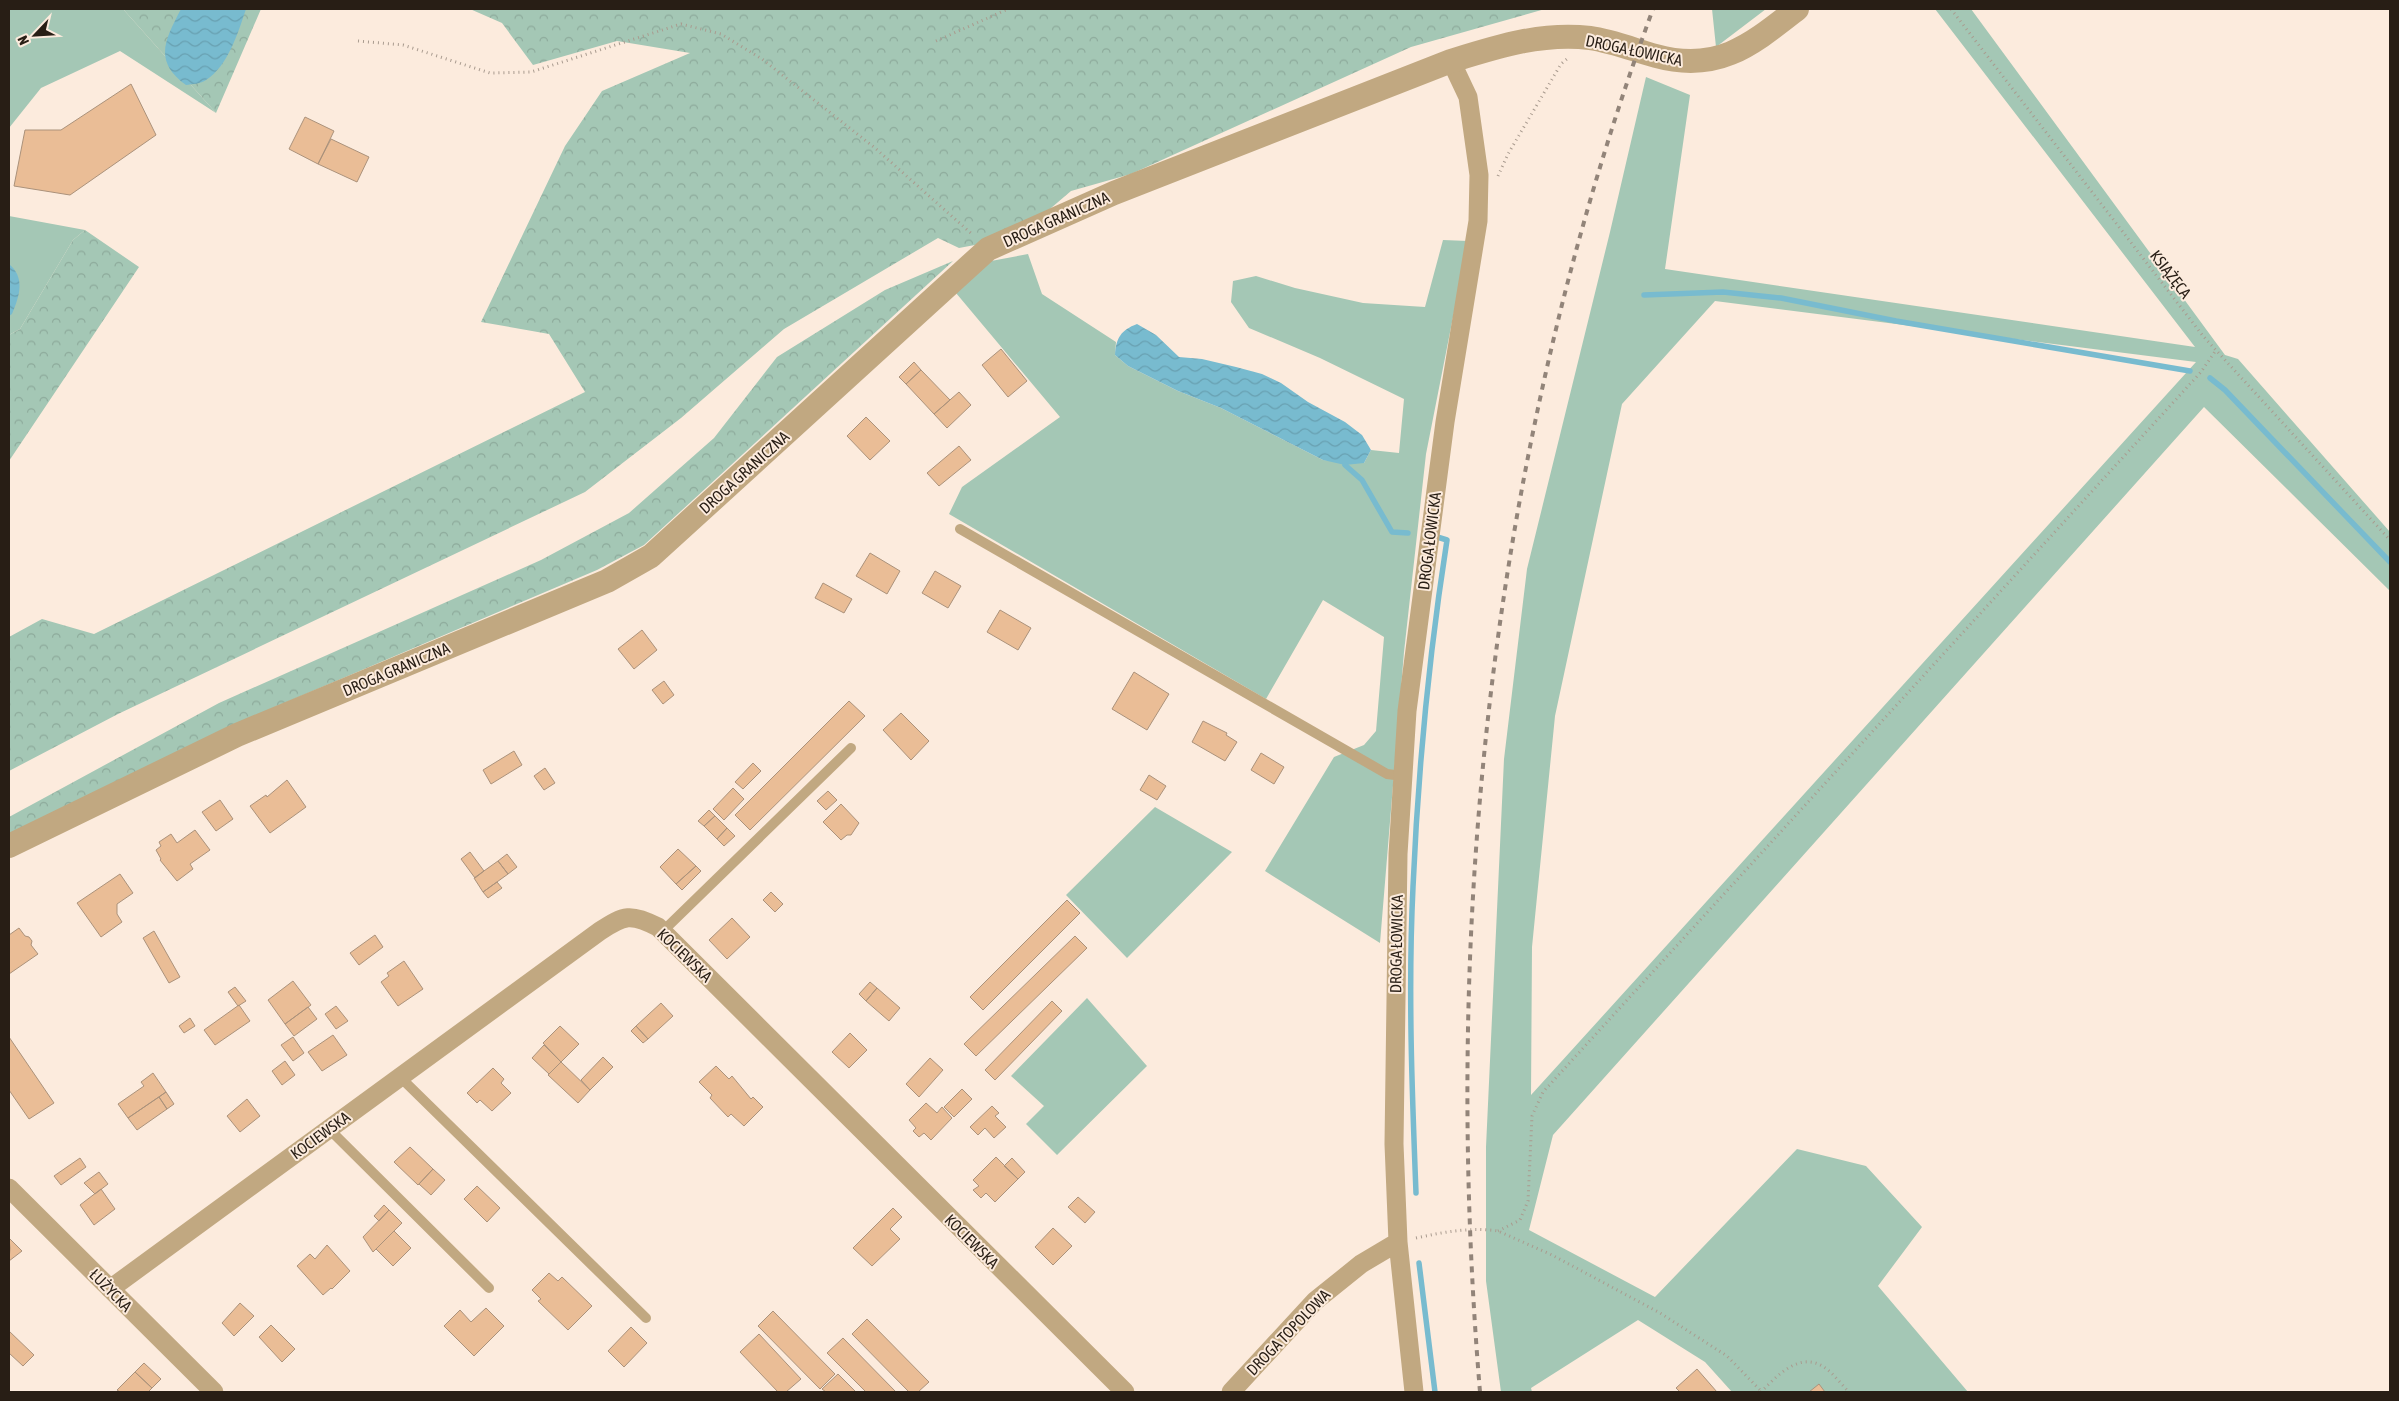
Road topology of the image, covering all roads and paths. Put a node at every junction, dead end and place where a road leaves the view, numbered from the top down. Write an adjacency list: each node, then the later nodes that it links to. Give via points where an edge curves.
1 (1008, 9): 6 (path)
2 (1797, 9): 4 (street, DROGA ŁOWICKA, via 1768,31 1722,58 1692,62)
3 (1951, 9): 10 (path, KSIĄŻĘCA)
4 (1589, 38): 7 (street, DROGA ŁOWICKA, via 1533,38); 8 (path, via 1561,64 1508,154)
5 (358, 41): 9 (path, via 403,46 490,73 531,72 681,24 721,34 762,59 875,148)
6 (936, 41)
7 (1452, 61): 9 (street, DROGA GRANICZNA, via 1114,193); 14 (street, DROGA ŁOWICKA, via 1468,97 1478,175 1478,221 1445,422 1407,711)
8 (1497, 179)
9 (988, 249): 15 (street, DROGA GRANICZNA, via 651,556 606,582 237,735)
10 (2216, 350): 12 (path, KSIĄŻĘCA); 20 (path, via 2201,372 1544,1092 1532,1116 1528,1201 1520,1220)
11 (960, 529): 14 (lane, via 1386,774)
12 (2390, 540)
13 (850, 748): 16 (lane)
14 (1403, 776): 21 (street, DROGA ŁOWICKA, via 1398,854 1394,1144)
15 (9, 846)
16 (662, 932): 17 (street, KOCIEWSKA, via 632,916 614,922); 26 (street, KOCIEWSKA)
17 (400, 1076): 18 (street, KOCIEWSKA); 24 (lane)
18 (329, 1129): 22 (lane); 23 (street, KOCIEWSKA)
19 (9, 1188): 23 (street, ŁUŻYCKA)
20 (1498, 1231): 21 (path, via 1456,1230); 29 (path, via 1552,1255 1660,1313 1727,1356)
21 (1398, 1242): 27 (street, DROGA TOPOLOWA, via 1361,1264 1315,1301); 28 (street, DROGA ŁOWICKA)
22 (489, 1288)
23 (110, 1289): 25 (street, ŁUŻYCKA)
24 (646, 1318)
25 (214, 1392)
26 (1125, 1392)
27 (1231, 1392)
28 (1414, 1392)
29 (1761, 1392): 30 (path, via 1784,1369 1805,1362 1823,1367)
30 (1849, 1392)

